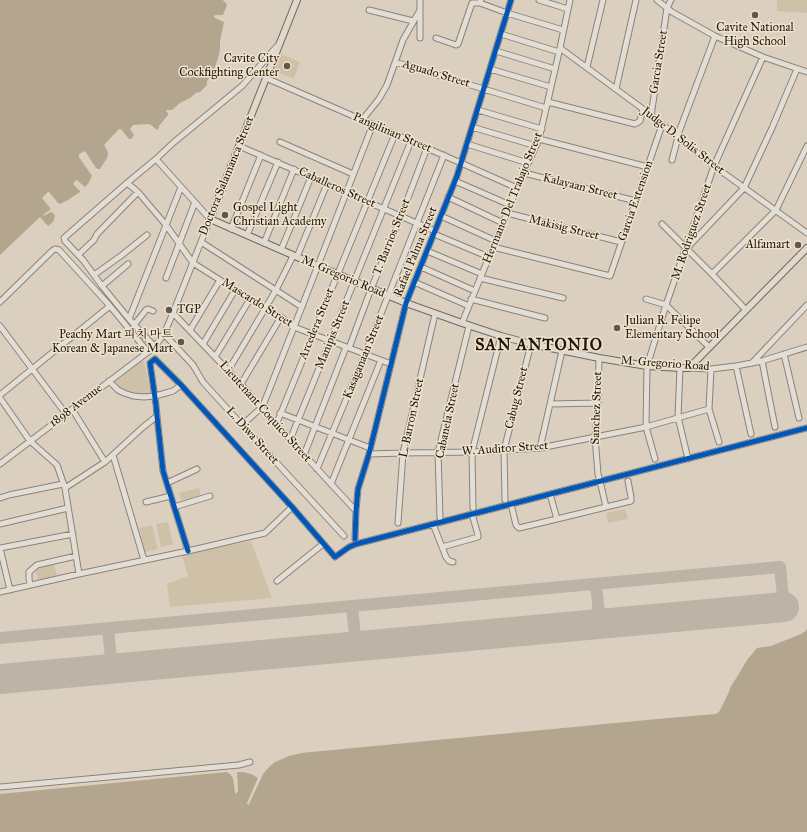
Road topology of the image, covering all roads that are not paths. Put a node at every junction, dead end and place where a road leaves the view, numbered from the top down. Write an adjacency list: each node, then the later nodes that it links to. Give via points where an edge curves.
1 (297, 0): 23 (main road, Doctora Salamanca Street)
2 (420, 0): 15 (street)
3 (511, 0): 16 (street, Rafael Palma Street)
4 (539, 0): 12 (street)
5 (570, 0): 12 (street, Hermano Del Trabajo Street)
6 (603, 0): 28 (street)
7 (636, 0): 36 (street)
8 (657, 0): 13 (street)
9 (664, 0): 13 (street, Garcia Street)
10 (671, 0): 13 (street, Garcia Street)
11 (481, 2): 16 (street); 22 (street, via 472,2 458,44)
12 (568, 8): 18 (street, Hermano Del Trabajo Street)
13 (667, 8): 20 (street); 41 (street, Garcia Street)
14 (369, 10): 17 (street)
15 (420, 10): 17 (street); 21 (street)
16 (507, 13): 18 (street); 19 (street, Rafael Palma Street)
17 (413, 21): 27 (street)
18 (564, 30): 24 (street, Hermano Del Trabajo Street)
19 (501, 34): 24 (street, Judge D. Solis Street); 25 (street, Rafael Palma Street)
20 (715, 36): 26 (street); 48 (street)
21 (420, 38)
22 (436, 38)
23 (282, 40): 33 (main road, Doctora Salamanca Street); 59 (street, via 247,81)
24 (560, 50): 28 (street, Judge D. Solis Street); 30 (street, Hermano Del Trabajo Street)
25 (496, 51): 29 (street, Rafael Palma Street); 30 (street)
26 (763, 57): 31 (street); 64 (street, M. Rodriguez Street)
27 (395, 62): 35 (street, Aguado Street); 42 (street, via 380,99)
28 (586, 67): 36 (street, Judge D. Solis Street)
29 (490, 69): 34 (street); 35 (street, Rafael Palma Street)
30 (555, 69): 34 (street, Hermano Del Trabajo Street)
31 (798, 69): 32 (street); 75 (street)
32 (807, 72)
33 (266, 78): 42 (street, Pangilinan Street); 53 (main road, Doctora Salamanca Street)
34 (551, 87): 37 (street, Hermano Del Trabajo Street)
35 (484, 89): 38 (street, Aguado Street); 40 (street, Rafael Palma Street)
36 (616, 89): 39 (street, Judge D. Solis Street)
37 (548, 102): 38 (street, Hermano Del Trabajo Street); 39 (street, via 635,124 640,121)
38 (546, 108): 46 (street, Hermano Del Trabajo Street)
39 (643, 109): 41 (street, Judge D. Solis Street)
40 (478, 110): 45 (street, Rafael Palma Street); 46 (street)
41 (651, 116): 44 (street, Judge D. Solis Street)
42 (362, 120): 43 (street, Pangilinan Street)
43 (373, 124): 47 (street, Pangilinan Street); 68 (street)
44 (662, 125): 48 (street, Judge D. Solis Street); 65 (street, Garcia Extension)
45 (472, 127): 52 (street, Rafael Palma Street); 54 (street)
46 (542, 129): 49 (street, Hermano Del Trabajo Street)
47 (395, 134): 50 (street, Pangilinan Street); 79 (street, Arcedera Street)
48 (677, 137): 60 (street); 64 (street, Judge D. Solis Street)
49 (539, 139): 54 (street, Hermano Del Trabajo Street); 65 (street)
50 (410, 141): 56 (street, Pangilinan Street); 83 (street, Manipis Street)
51 (280, 142): 68 (street)
52 (467, 144): 62 (street, Rafael Palma Street); 63 (street)
53 (239, 146): 57 (street, Caballeros Street); 88 (main road, Doctora Salamanca Street)
54 (536, 146): 63 (street, Hermano Del Trabajo Street)
55 (807, 146): 84 (street)
56 (427, 148): 58 (street, Pangilinan Street); 86 (street, T. Barrios Street)
57 (261, 155): 61 (street, Caballeros Street); 93 (street)
58 (444, 155): 62 (street, Pangilinan Street); 89 (street, Kasaganaan Street)
59 (156, 159): 71 (street); 73 (street)
60 (672, 160)
61 (278, 162): 66 (street, Caballeros Street); 97 (street)
62 (461, 162): 70 (street, Rafael Palma Street); 74 (street, Pangilinan Street)
63 (528, 164): 67 (street, Hermano Del Trabajo Street)
64 (714, 166): 75 (street, Judge D. Solis Street); 105 (street, M. Rodriguez Street)
65 (648, 167): 80 (street, Garcia Extension)
66 (294, 169): 69 (street, Caballeros Street); 102 (street)
67 (524, 173): 74 (street, Hermano Del Trabajo Street); 80 (street, Kalayaan Street)
68 (353, 174): 77 (street)
69 (311, 177): 72 (street, Caballeros Street); 106 (street)
70 (455, 181): 78 (street, Rafael Palma Street); 82 (street)
71 (127, 183): 76 (street); 108 (street, via 64,237)
72 (327, 184): 77 (street, Caballeros Street); 109 (street)
73 (181, 187): 81 (street); 92 (street)
74 (517, 188): 82 (street, Hermano Del Trabajo Street)
75 (744, 188): 84 (street, Judge D. Solis Street); 105 (street)
76 (138, 192): 92 (street); 108 (street)
77 (346, 192): 79 (street, Caballeros Street); 113 (street)
78 (448, 198): 87 (street, Rafael Palma Street); 90 (street)
79 (367, 201): 83 (street, Caballeros Street); 115 (street, Arcedera Street)
80 (636, 201): 100 (street, Garcia Extension)
81 (195, 202): 88 (street); 101 (street)
82 (510, 205): 85 (street, Hermano Del Trabajo Street)
83 (383, 208): 86 (street, Caballeros Street); 121 (street, Manipis Street)
84 (776, 210): 95 (street, Judge D. Solis Street); 116 (street)
85 (507, 213): 90 (street, Hermano Del Trabajo Street); 100 (street, Makisig Street)
86 (401, 216): 89 (street, Caballeros Street); 124 (street, T. Barrios Street)
87 (441, 216): 94 (street, Rafael Palma Street); 98 (street)
88 (210, 219): 93 (main road, M. Gregorio Road); 99 (street, Doctora Salamanca Street)
89 (417, 223): 94 (street, Caballeros Street); 128 (street, Kasaganaan Street)
90 (503, 223): 98 (street, Hermano Del Trabajo Street)
91 (662, 224): 105 (street)
92 (166, 225): 101 (street); 147 (street)
93 (231, 228): 97 (main road, M. Gregorio Road)
94 (434, 232): 107 (street, Rafael Palma Street); 110 (street, Caballeros Street)
95 (807, 233)
96 (146, 235): 117 (street)
97 (247, 235): 102 (main road, M. Gregorio Road)
98 (496, 241): 103 (street, Hermano Del Trabajo Street)
99 (201, 242): 111 (street, Doctora Salamanca Street); 126 (street)
100 (621, 242): 103 (street, Garcia Extension, via 610,276)
101 (179, 243): 111 (street); 119 (street)
102 (264, 243): 106 (main road, M. Gregorio Road)
103 (493, 247): 110 (street, Hermano Del Trabajo Street)
104 (807, 248): 141 (main road)
105 (686, 249): 116 (street); 135 (street, M. Rodriguez Street)
106 (281, 250): 109 (main road, M. Gregorio Road)
107 (427, 251): 114 (street, Rafael Palma Street); 118 (street)
108 (78, 255): 117 (street)
109 (295, 256): 113 (main road, M. Gregorio Road); 126 (street)
110 (489, 258): 118 (street, Hermano Del Trabajo Street)
111 (193, 263): 120 (street, Mascardo Street); 143 (street, Doctora Salamanca Street)
112 (128, 264): 123 (street)
113 (318, 266): 115 (main road, M. Gregorio Road); 139 (street)
114 (421, 267): 122 (street, Rafael Palma Street); 127 (street)
115 (337, 274): 121 (main road, M. Gregorio Road); 155 (street, Arcedera Street)
116 (712, 274): 141 (street)
117 (94, 275): 123 (street)
118 (481, 276): 127 (street, Hermano Del Trabajo Street); 129 (street)
119 (166, 278)
120 (220, 280): 125 (street, Mascardo Street); 153 (street)
121 (354, 281): 124 (main road, M. Gregorio Road); 157 (street, Manipis Street)
122 (414, 282): 134 (street, Rafael Palma Street); 138 (street)
123 (102, 286): 147 (street)
124 (371, 289): 128 (main road, M. Gregorio Road); 162 (street, T. Barrios Street)
125 (235, 290): 133 (street, Mascardo Street); 158 (street)
126 (276, 290): 139 (street); 140 (street)
127 (475, 291): 131 (street, Hermano Del Trabajo Street)
128 (388, 296): 134 (main road, M. Gregorio Road); 165 (street, Kasaganaan Street)
129 (563, 298)
130 (1, 299): 137 (street, via 55,249 59,250)
131 (472, 299): 138 (street, Hermano Del Trabajo Street); 146 (street)
132 (646, 299): 135 (street)
133 (250, 300): 140 (street, Mascardo Street); 167 (street)
134 (406, 303): 144 (main road, M. Gregorio Road); 172 (street, Rafael Palma Street)
135 (666, 305): 160 (street); 173 (street, M. Rodriguez Street)
136 (807, 305): 171 (street)
137 (110, 306): 163 (street); 175 (street)
138 (469, 306): 148 (street, Hermano Del Trabajo Street)
139 (302, 307): 152 (street)
140 (266, 308): 145 (street, Mascardo Street); 179 (street)
141 (746, 310): 160 (main road)
142 (153, 311): 149 (street, via 146,310)
143 (173, 313): 153 (street, Lieutenant Coquico Street); 154 (street, Doctora Salamanca Street)
144 (435, 314): 148 (main road, M. Gregorio Road); 215 (street, L. Barron Street)
145 (281, 317): 152 (street, Mascardo Street); 181 (street)
146 (545, 318)
147 (129, 319): 149 (street)
148 (462, 323): 151 (main road, M. Gregorio Road)
149 (134, 325): 163 (street)
150 (0, 326): 175 (street)
151 (469, 326): 156 (main road, M. Gregorio Road); 213 (street, Cabanela Street)
152 (294, 327): 155 (street, Mascardo Street); 188 (street)
153 (190, 330): 158 (street, Lieutenant Coquico Street)
154 (164, 334): 163 (street, Doctora Salamanca Street); 198 (street, L. Diwa Street, via 191,362 203,382)
155 (313, 334): 157 (street, Mascardo Street); 191 (street, Arcedera Street)
156 (501, 336): 159 (main road, M. Gregorio Road); 214 (street)
157 (330, 341): 162 (street, Mascardo Street); 196 (street, Manipis Street)
158 (203, 344): 167 (street, Lieutenant Coquico Street)
159 (531, 344): 164 (main road, M. Gregorio Road); 212 (street, Cabug Street)
160 (709, 346): 177 (main road)
161 (807, 347): 166 (street, M. Gregorio Road)
162 (348, 348): 165 (street, Mascardo Street); 199 (street, T. Barrios Street)
163 (152, 349): 180 (street, 1898 Avenue)
164 (562, 351): 168 (main road, M. Gregorio Road); 187 (street)
165 (365, 354): 169 (street, Mascardo Street); 203 (street, Kasaganaan Street)
166 (784, 354): 170 (street, M. Gregorio Road); 195 (street)
167 (215, 357): 179 (street, Lieutenant Coquico Street)
168 (599, 358): 173 (main road, M. Gregorio Road); 186 (street, Sanchez Street)
169 (381, 360): 172 (street, Mascardo Street); 207 (street)
170 (762, 361): 171 (street, M. Gregorio Road); 201 (street)
171 (751, 363): 174 (street, M. Gregorio Road)
172 (391, 364): 210 (street, Rafael Palma Street)
173 (646, 366): 176 (main road, M. Gregorio Road); 200 (street, M. Rodriguez Street)
174 (736, 366): 178 (street, M. Gregorio Road); 204 (street)
175 (32, 368): 183 (street); 192 (street)
176 (680, 368): 177 (main road, M. Gregorio Road); 194 (street)
177 (689, 368): 178 (street, M. Gregorio Road)
178 (711, 369): 190 (street)
179 (228, 371): 181 (street, Lieutenant Coquico Street)
180 (109, 381): 184 (street, via 118,390 133,396); 189 (street, 1898 Avenue)
181 (241, 384): 188 (street, Lieutenant Coquico Street)
182 (181, 385): 184 (street, via 173,391); 184 (street, via 155,360 150,363); 238 (street)
183 (0, 395)
184 (155, 396): 193 (street)
185 (0, 398): 208 (street)
186 (598, 403): 187 (street); 205 (street, Sanchez Street)
187 (550, 404): 211 (street)
188 (260, 408): 197 (street, Lieutenant Coquico Street); 198 (street)
189 (72, 409): 192 (street, 1898 Avenue); 221 (street)
190 (709, 409): 194 (street, W. Auditor Street); 209 (street)
191 (280, 413): 196 (street); 197 (street, Arcedera Street)
192 (66, 414): 208 (street, 1898 Avenue)
193 (157, 416): 217 (street); 227 (street, via 163,471)
194 (678, 417): 200 (street, W. Auditor Street); 220 (street)
195 (799, 418)
196 (299, 420): 199 (street); 206 (street, Manipis Street)
197 (276, 425): 206 (street, Lieutenant Coquico Street)
198 (242, 426): 249 (street, L. Diwa Street)
199 (315, 427): 203 (street); 218 (street, T. Barrios Street)
200 (646, 427): 205 (street, W. Auditor Street); 219 (street, M. Rodriguez Street)
201 (775, 427)
202 (807, 428): 220 (street)
203 (332, 433): 207 (street); 224 (street, Kasaganaan Street)
204 (751, 434)
205 (595, 437): 211 (street, W. Auditor Street); 225 (street, Sanchez Street)
206 (290, 440): 218 (street, Lieutenant Coquico Street)
207 (349, 440): 210 (street); 228 (street)
208 (30, 441): 222 (street, 1898 Avenue); 229 (street, via 57,465)
209 (719, 442)
210 (370, 448): 216 (street, Rafael Palma Street)
211 (540, 448): 212 (street, W. Auditor Street)
212 (504, 450): 214 (street, W. Auditor Street); 234 (street, Cabug Street)
213 (438, 452): 214 (street, W. Auditor Street); 215 (street, W. Auditor Street); 243 (street, Cabanela Street)
214 (472, 452): 242 (street)
215 (403, 453): 216 (street, W. Auditor Street); 245 (street, L. Barron Street)
216 (369, 454): 241 (street, Rafael Palma Street, via 358,489)
217 (112, 455): 221 (street); 257 (street)
218 (304, 455): 224 (street, Lieutenant Coquico Street)
219 (655, 459)
220 (688, 459): 225 (street)
221 (105, 462): 229 (street)
222 (0, 464)
223 (197, 469): 227 (street)
224 (317, 469): 228 (street, Lieutenant Coquico Street)
225 (600, 481): 230 (street); 240 (street, Sanchez Street)
226 (628, 481): 240 (street, via 631,501)
227 (167, 483): 231 (street)
228 (331, 484): 241 (street, Lieutenant Coquico Street)
229 (64, 486): 233 (street); 239 (street)
230 (550, 494): 236 (street); 244 (street)
231 (171, 496): 235 (street); 237 (street)
232 (210, 496): 237 (street)
233 (0, 498)
234 (505, 500)
235 (146, 502)
236 (511, 504): 242 (street); 244 (street, via 519,528)
237 (174, 507): 254 (street)
238 (292, 507): 251 (street); 254 (street, via 265,533)
239 (68, 508): 246 (street); 248 (street)
240 (606, 508): 244 (street)
241 (356, 511): 250 (street, Rafael Palma Street)
242 (473, 511): 247 (street); 252 (street, via 478,537)
243 (440, 518)
244 (557, 519)
245 (398, 523)
246 (0, 524)
247 (433, 524): 251 (street, via 356,544 335,557); 252 (street)
248 (72, 534): 253 (street); 255 (street)
249 (344, 536)
250 (355, 539)
251 (323, 544): 260 (street)
252 (442, 547): 258 (street, via 447,559)
253 (0, 548): 256 (street)
254 (188, 552): 257 (street)
255 (76, 556): 259 (street); 261 (street, via 37,565 30,572)
256 (1, 559): 262 (street)
257 (144, 560): 259 (street)
258 (453, 562)
259 (80, 574): 261 (street)
260 (277, 581)
261 (30, 585): 262 (street)
262 (10, 590): 263 (street)
263 (0, 592)
264 (250, 762): 265 (street)
265 (0, 787)

